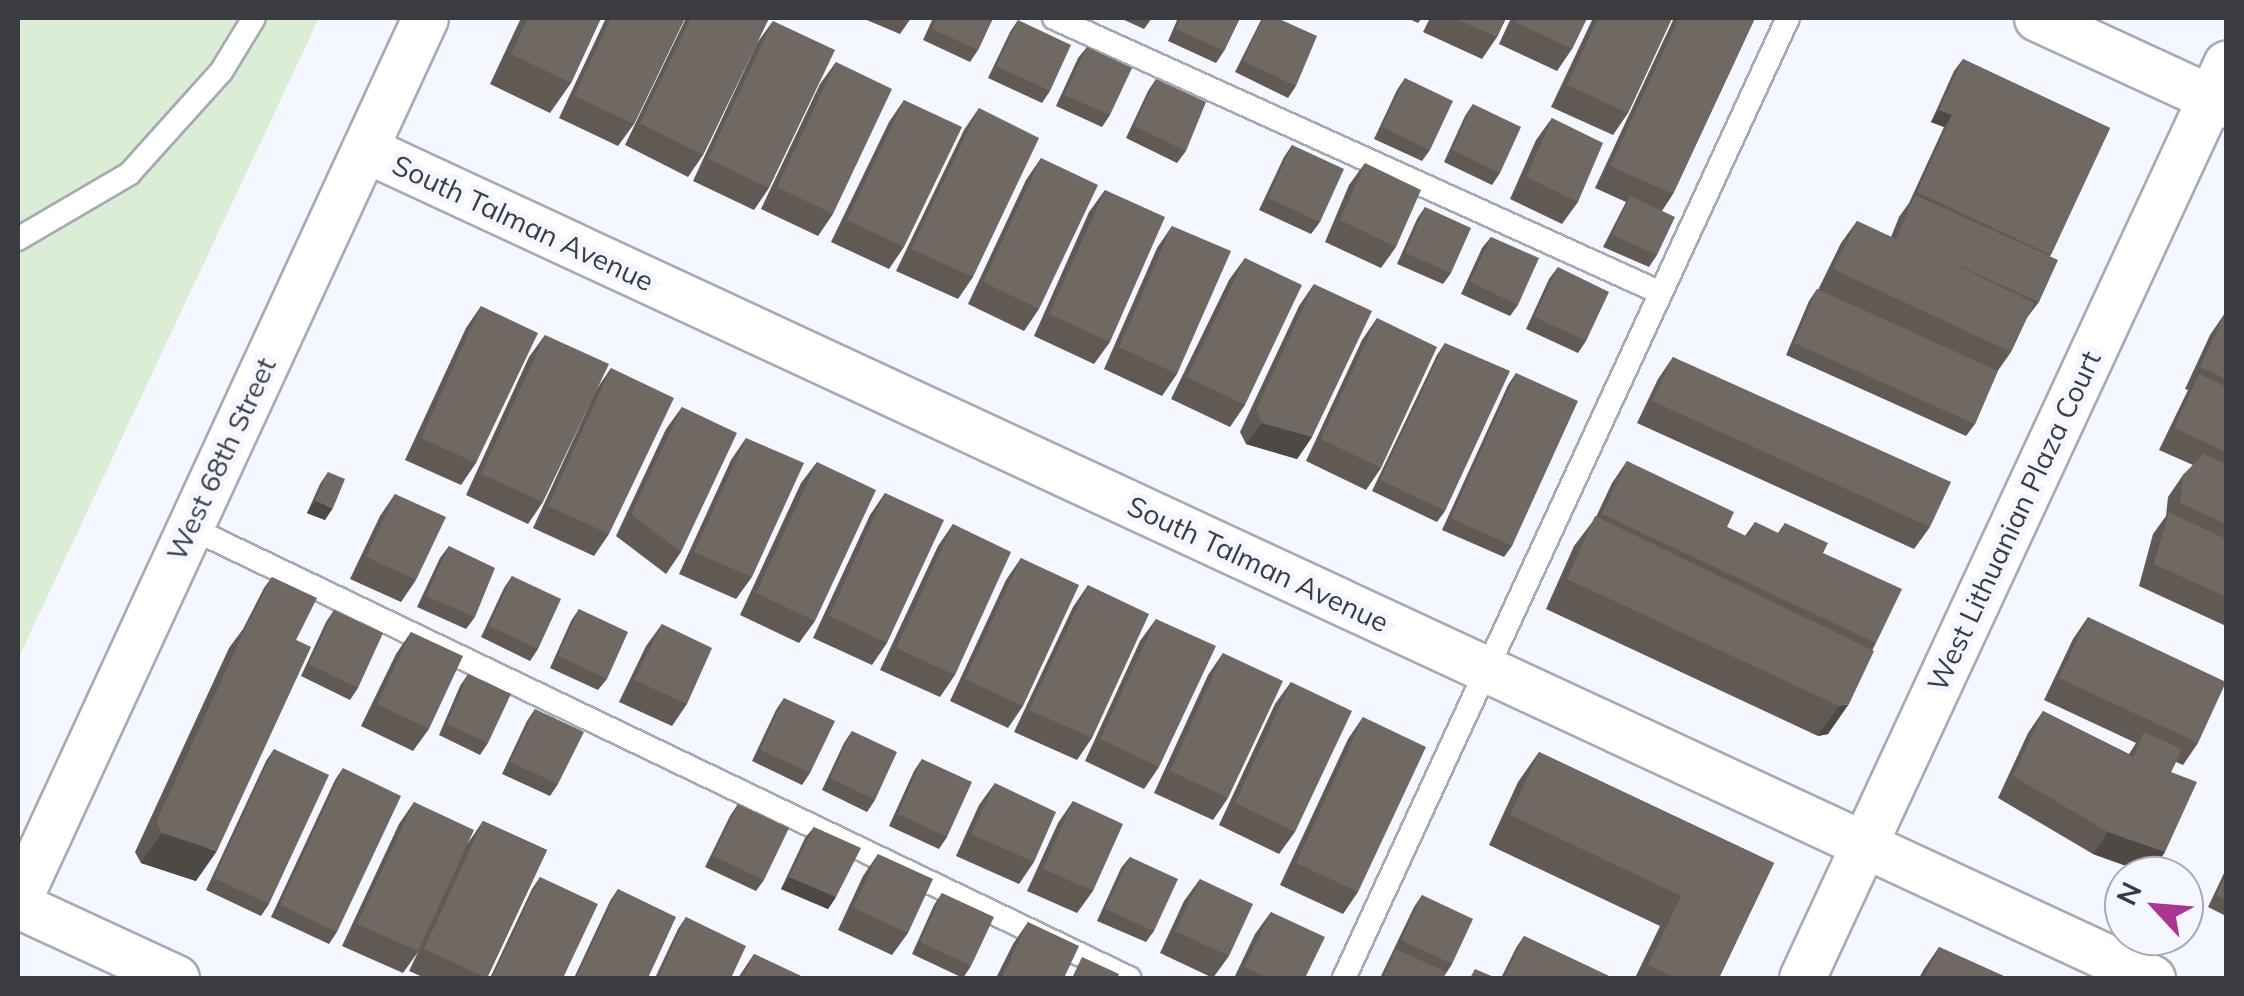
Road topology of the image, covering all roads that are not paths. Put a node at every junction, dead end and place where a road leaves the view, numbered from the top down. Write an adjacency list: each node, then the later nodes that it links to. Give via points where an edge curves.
1 (254, 18): 8 (lane, via 221,72 129,174)
2 (425, 18): 7 (street, West 68th Street)
3 (1054, 18): 9 (lane)
4 (1788, 18): 9 (lane)
5 (2037, 18): 6 (street)
6 (2221, 89): 12 (street, West Lithuanian Plaza Court)
7 (364, 149): 10 (street, West 68th Street); 11 (street, South Talman Avenue)
8 (18, 239)
9 (1661, 293): 11 (lane)
10 (190, 527): 13 (street, West 68th Street); 15 (lane)
11 (1487, 670): 12 (street, South Talman Avenue); 16 (lane)
12 (1864, 845): 17 (street, West Lithuanian Plaza Court); 18 (street, South Talman Avenue)
13 (18, 903): 14 (street)
14 (176, 978)
15 (1129, 978)
16 (1344, 978)
17 (1802, 978)
18 (2152, 978)

